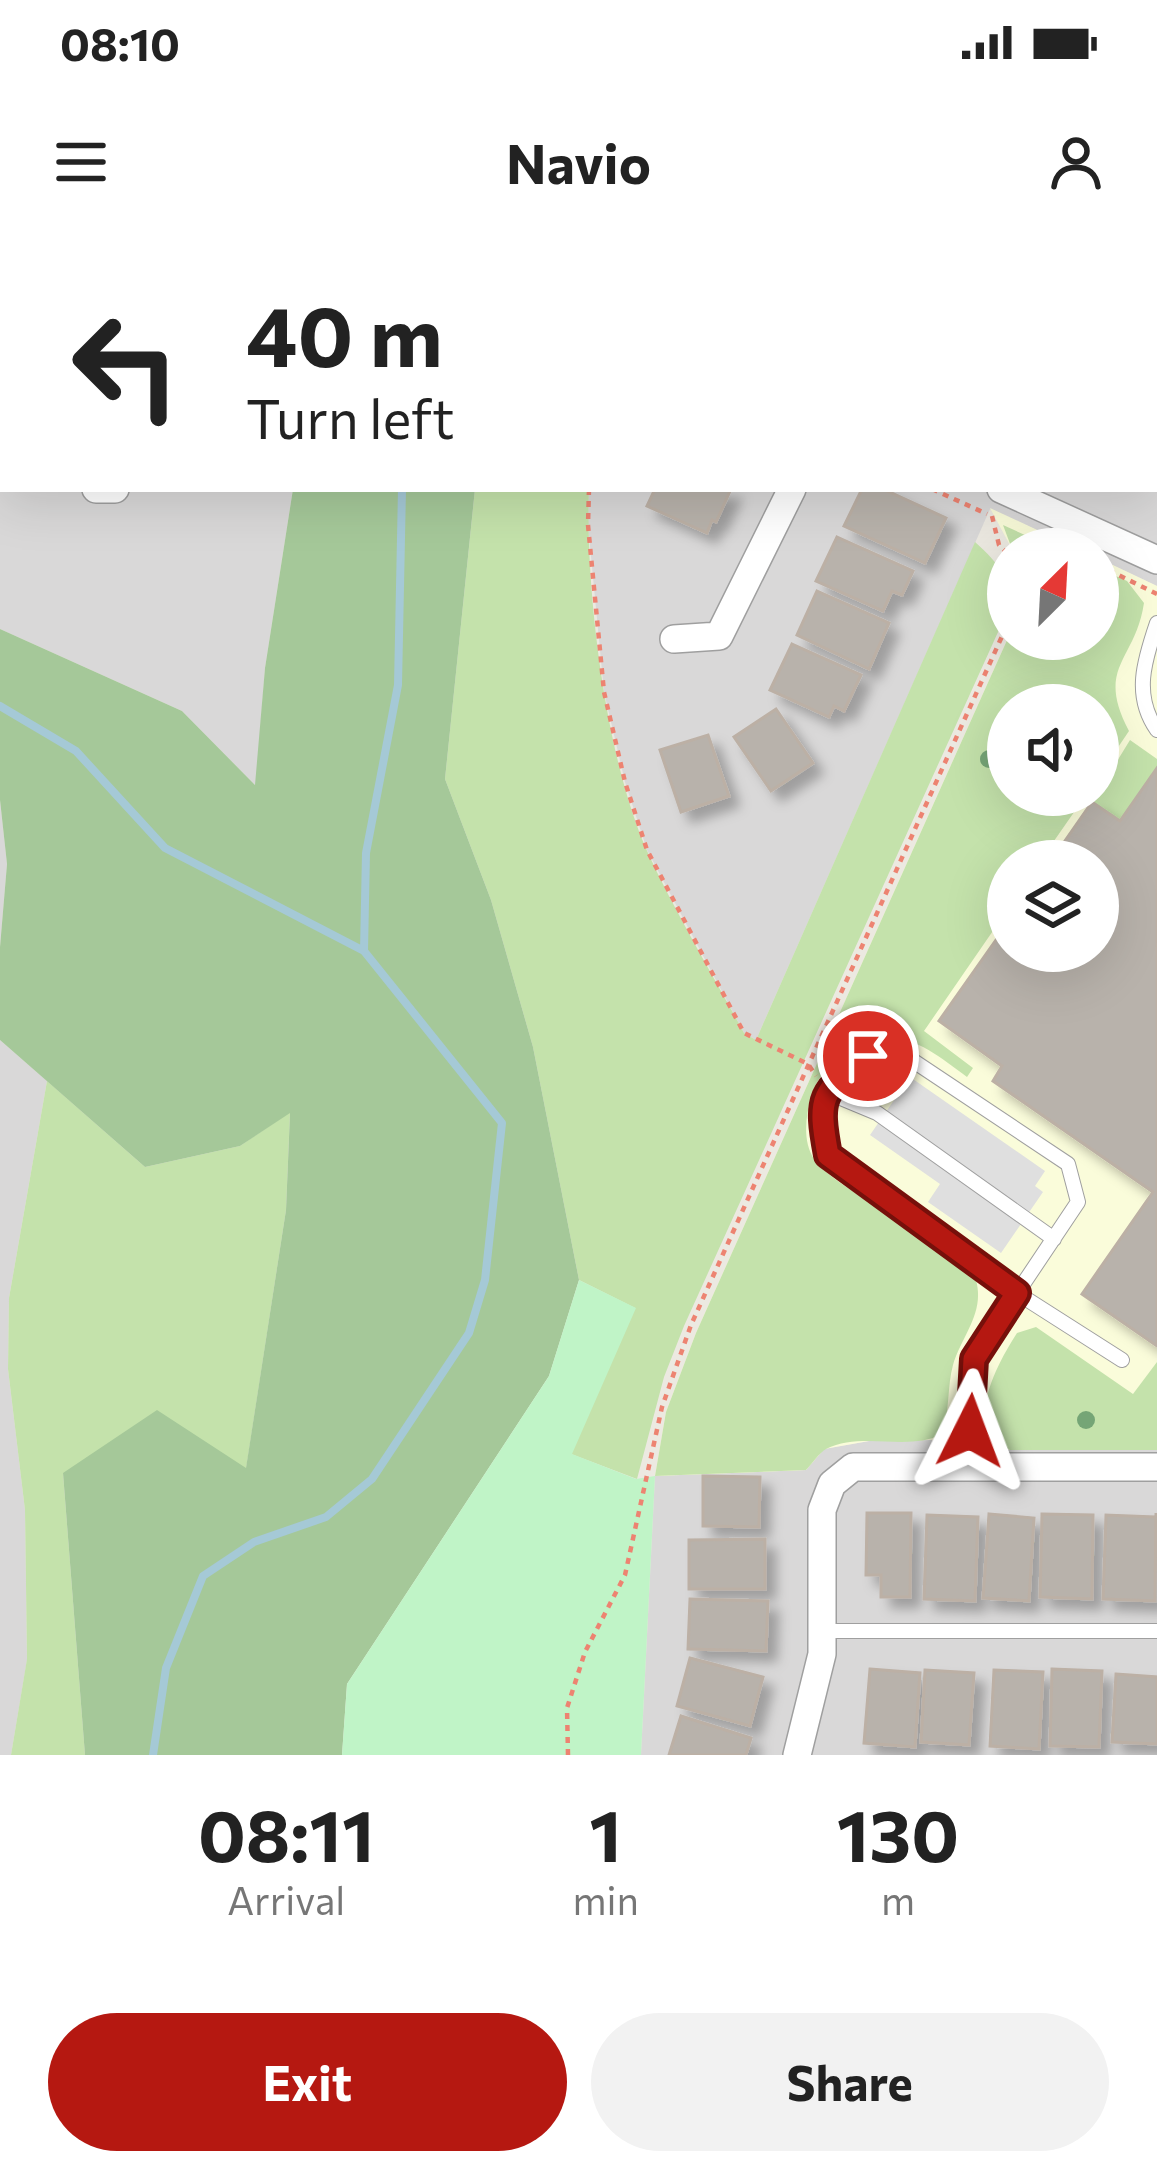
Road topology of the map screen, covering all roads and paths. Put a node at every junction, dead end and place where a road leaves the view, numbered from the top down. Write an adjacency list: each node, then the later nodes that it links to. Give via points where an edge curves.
1 (589, 492): 12 (path, via 604,692 647,850 744,1033)
2 (791, 492): 8 (street, via 719,636)
3 (997, 502): 4 (street)
4 (1157, 560)
5 (1119, 575): 6 (path)
6 (1157, 594)
7 (1157, 623): 9 (lane)
8 (674, 639)
9 (1153, 649): 11 (lane, via 1144,661 1142,709)
10 (991, 660): 12 (path)
11 (1157, 730)
12 (808, 1064): 21 (path, via 662,1407 625,1576 585,1652 567,1708)
13 (829, 1093): 14 (lane, via 877,1113); 14 (lane, via 868,1056 906,1056 1068,1164 1078,1202); 15 (lane, via 820,1111 828,1155)
14 (1054, 1239): 15 (lane)
15 (1017, 1293): 16 (lane); 17 (lane, via 974,1359)
16 (1123, 1360)
17 (968, 1467): 18 (street); 19 (street, via 853,1467 832,1484 822,1510)
18 (1157, 1467)
19 (822, 1630): 20 (lane); 22 (street)
20 (1157, 1631)
21 (568, 1755)
22 (797, 1755)

